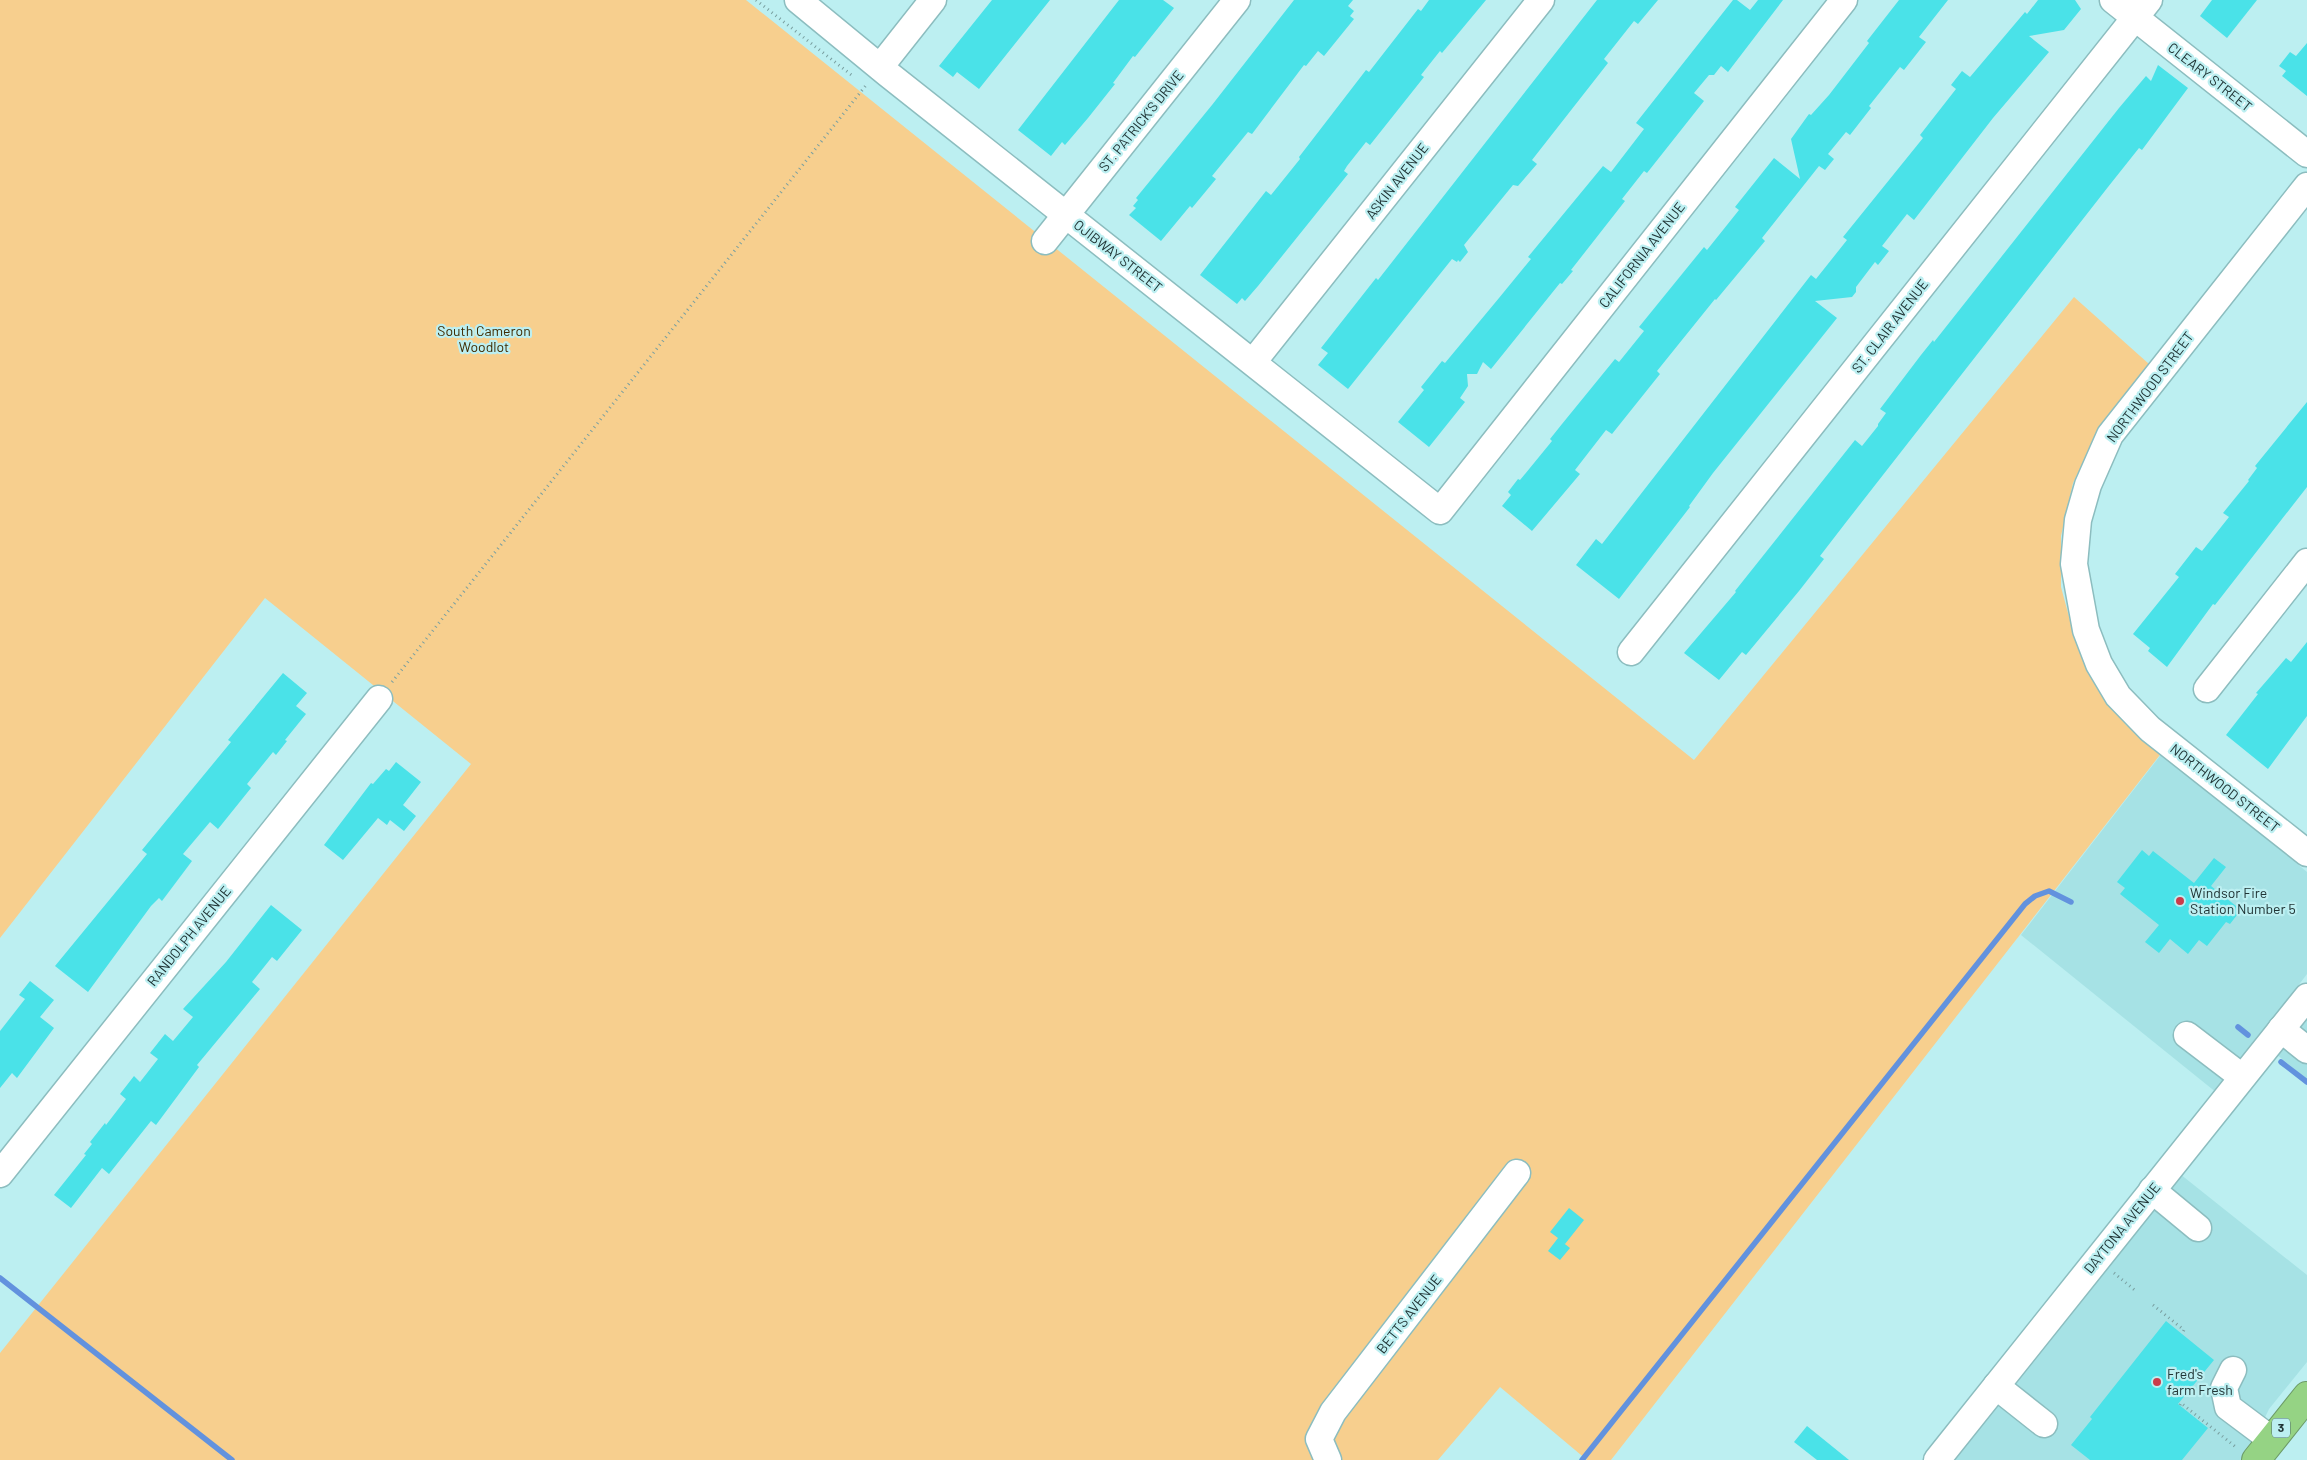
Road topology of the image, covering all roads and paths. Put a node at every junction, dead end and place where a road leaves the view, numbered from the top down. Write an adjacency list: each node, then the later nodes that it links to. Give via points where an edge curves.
1 (756, 0): 9 (path, via 817,50)
2 (798, 0): 9 (street, OJIBWAY STREET)
3 (933, 0): 9 (street)
4 (1237, 0): 12 (street, ST. PATRICK'S DRIVE)
5 (1541, 0): 14 (street, ASKIN AVENUE)
6 (1844, 0): 15 (street, CALIFORNIA AVENUE)
7 (2113, 0): 8 (street, CLEARY STREET)
8 (2142, 9): 10 (street, CLEARY STREET); 17 (street, ST. CLAIR AVENUE)
9 (872, 77): 12 (street, OJIBWAY STREET); 19 (path)
10 (2307, 154)
11 (2307, 186): 20 (street, NORTHWOOD STREET, via 2110,435 2080,511 2074,564 2086,630 2099,664 2118,696 2150,729)
12 (1066, 214): 13 (street, ST. PATRICK'S DRIVE); 14 (street, OJIBWAY STREET)
13 (1045, 241)
14 (1253, 362): 15 (street, OJIBWAY STREET)
15 (1440, 511)
16 (2307, 562): 18 (street)
17 (1631, 652)
18 (2207, 688)
19 (384, 692): 27 (street, RANDOLPH AVENUE)
20 (2307, 854)
21 (2307, 996): 22 (street, DAYTONA AVENUE)
22 (2281, 1029): 24 (street); 25 (street, DAYTONA AVENUE)
23 (2187, 1035): 25 (street)
24 (2307, 1050)
25 (2242, 1077): 28 (street, DAYTONA AVENUE)
26 (1517, 1173): 40 (street, BETTS AVENUE, via 1333,1412 1318,1439)
27 (0, 1174)
28 (2152, 1190): 29 (street); 35 (street, DAYTONA AVENUE)
29 (2198, 1228)
30 (2114, 1273): 31 (path)
31 (2138, 1292)
32 (2153, 1305): 33 (path, via 2184,1330)
33 (2182, 1334)
34 (2233, 1370): 39 (street, via 2224,1388 2228,1407)
35 (1996, 1386): 38 (street); 41 (street, DAYTONA AVENUE)
36 (2307, 1396): 39 (highway, 3)
37 (2180, 1405): 39 (path)
38 (2044, 1424)
39 (2256, 1450)
40 (1328, 1460)
41 (1937, 1460)

